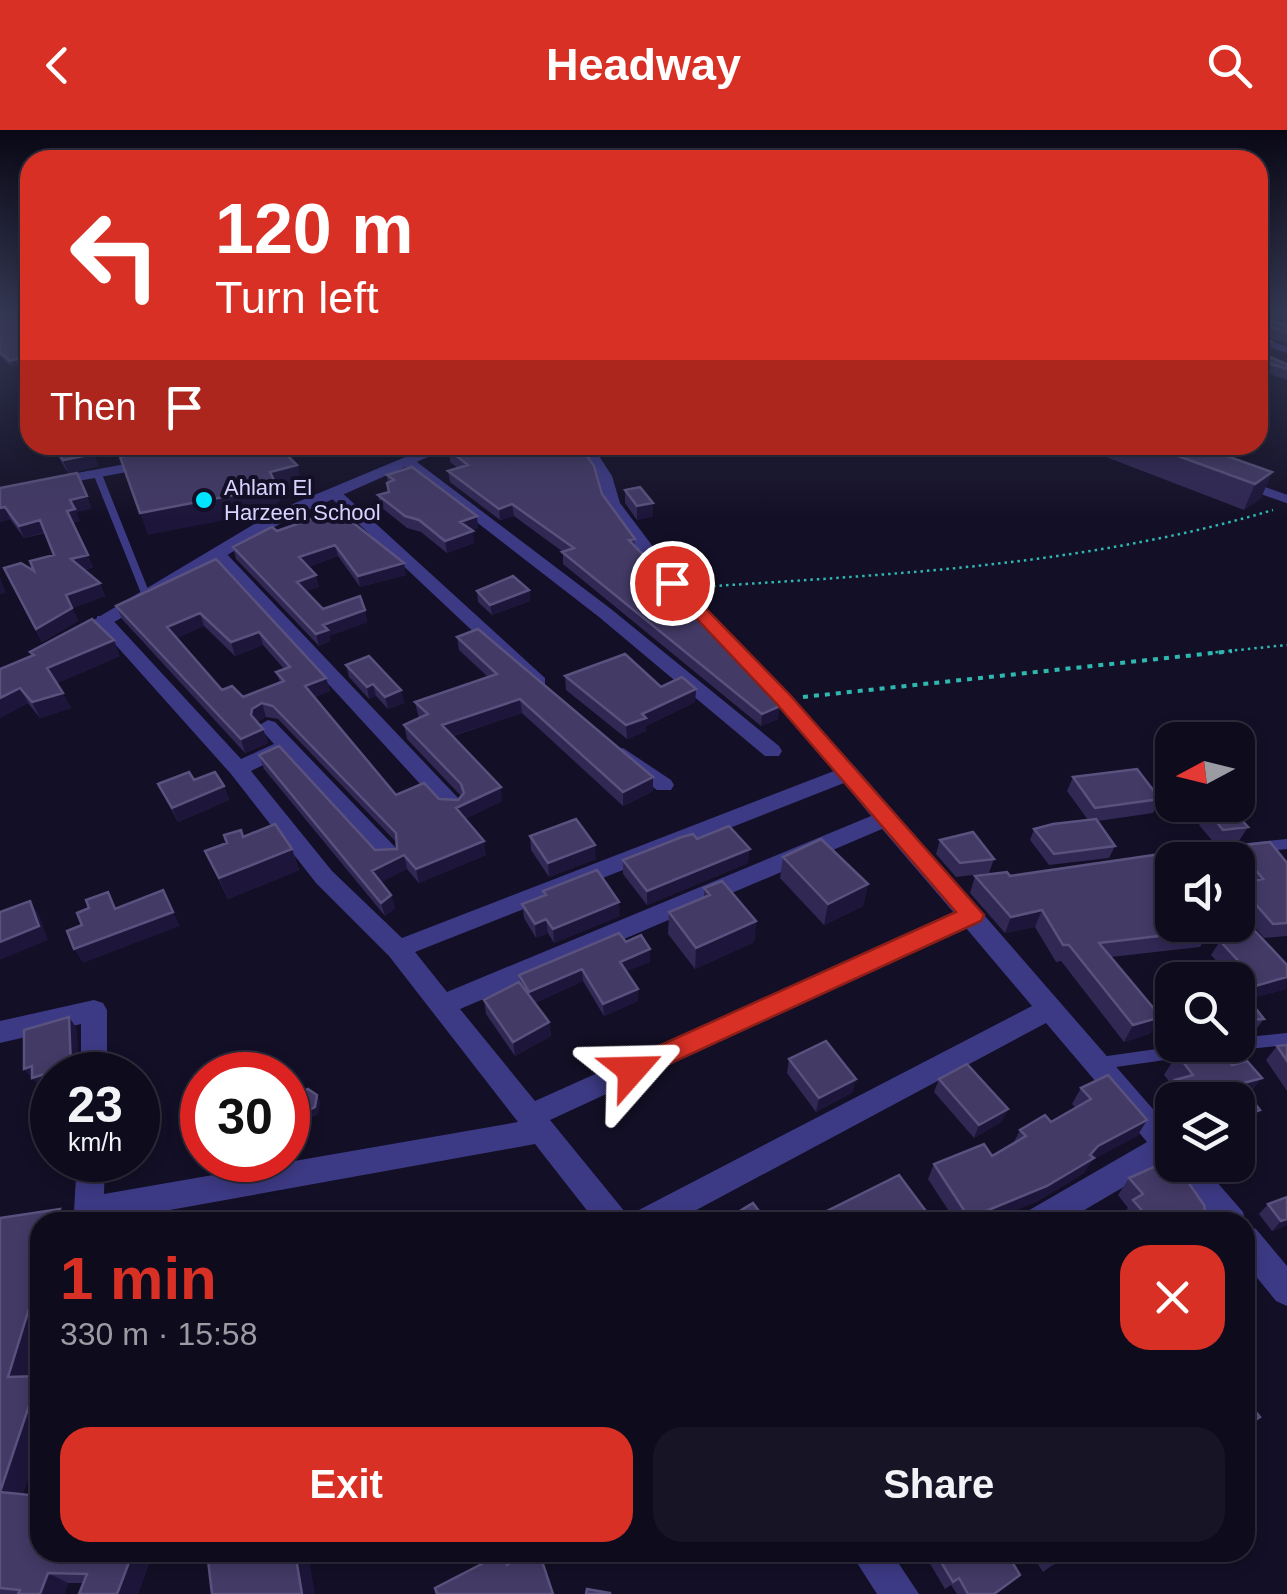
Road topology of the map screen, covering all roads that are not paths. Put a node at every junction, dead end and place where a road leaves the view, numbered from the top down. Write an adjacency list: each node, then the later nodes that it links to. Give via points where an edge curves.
1 (424, 455): 4 (street)
2 (591, 455): 20 (street, via 613,502 676,589)
3 (154, 462): 5 (lane)
4 (408, 462): 8 (street); 18 (street)
5 (98, 474): 6 (lane); 11 (lane)
6 (63, 480)
7 (1236, 481): 9 (lane)
8 (334, 493): 10 (street); 14 (street)
9 (1287, 502)
10 (217, 553): 11 (street); 22 (street)
11 (146, 595): 12 (street)
12 (104, 620): 13 (street); 19 (street)
13 (56, 647)
14 (557, 698)
15 (268, 726): 16 (street)
16 (286, 746): 19 (street); 26 (street)
17 (614, 748): 21 (street)
18 (772, 751)
19 (238, 768): 28 (street, via 324,876)
20 (848, 774): 23 (street); 28 (street)
21 (664, 785)
22 (452, 806)
23 (887, 818): 27 (street, via 958,886); 29 (street)
24 (1287, 844): 25 (lane)
25 (1255, 848)
26 (389, 855)
27 (972, 915): 30 (street); 37 (street)
28 (398, 949): 29 (street)
29 (443, 1005): 37 (street)
30 (1052, 1007): 36 (street); 43 (street)
31 (0, 1032): 34 (street, via 94,1010)
32 (1287, 1039): 33 (lane)
33 (1255, 1042)
34 (94, 1052)
35 (1155, 1055): 36 (lane)
36 (1101, 1063): 38 (street)
37 (536, 1123): 40 (street, via 88,1211); 42 (street)
38 (1155, 1129)
39 (1155, 1164): 44 (street)
40 (90, 1182)
41 (1198, 1182): 45 (street)
42 (606, 1212)
43 (665, 1212)
44 (1057, 1212)
45 (1224, 1212)
46 (1255, 1262): 47 (street)
47 (1287, 1290)
48 (876, 1562): 49 (street)
49 (900, 1594)

